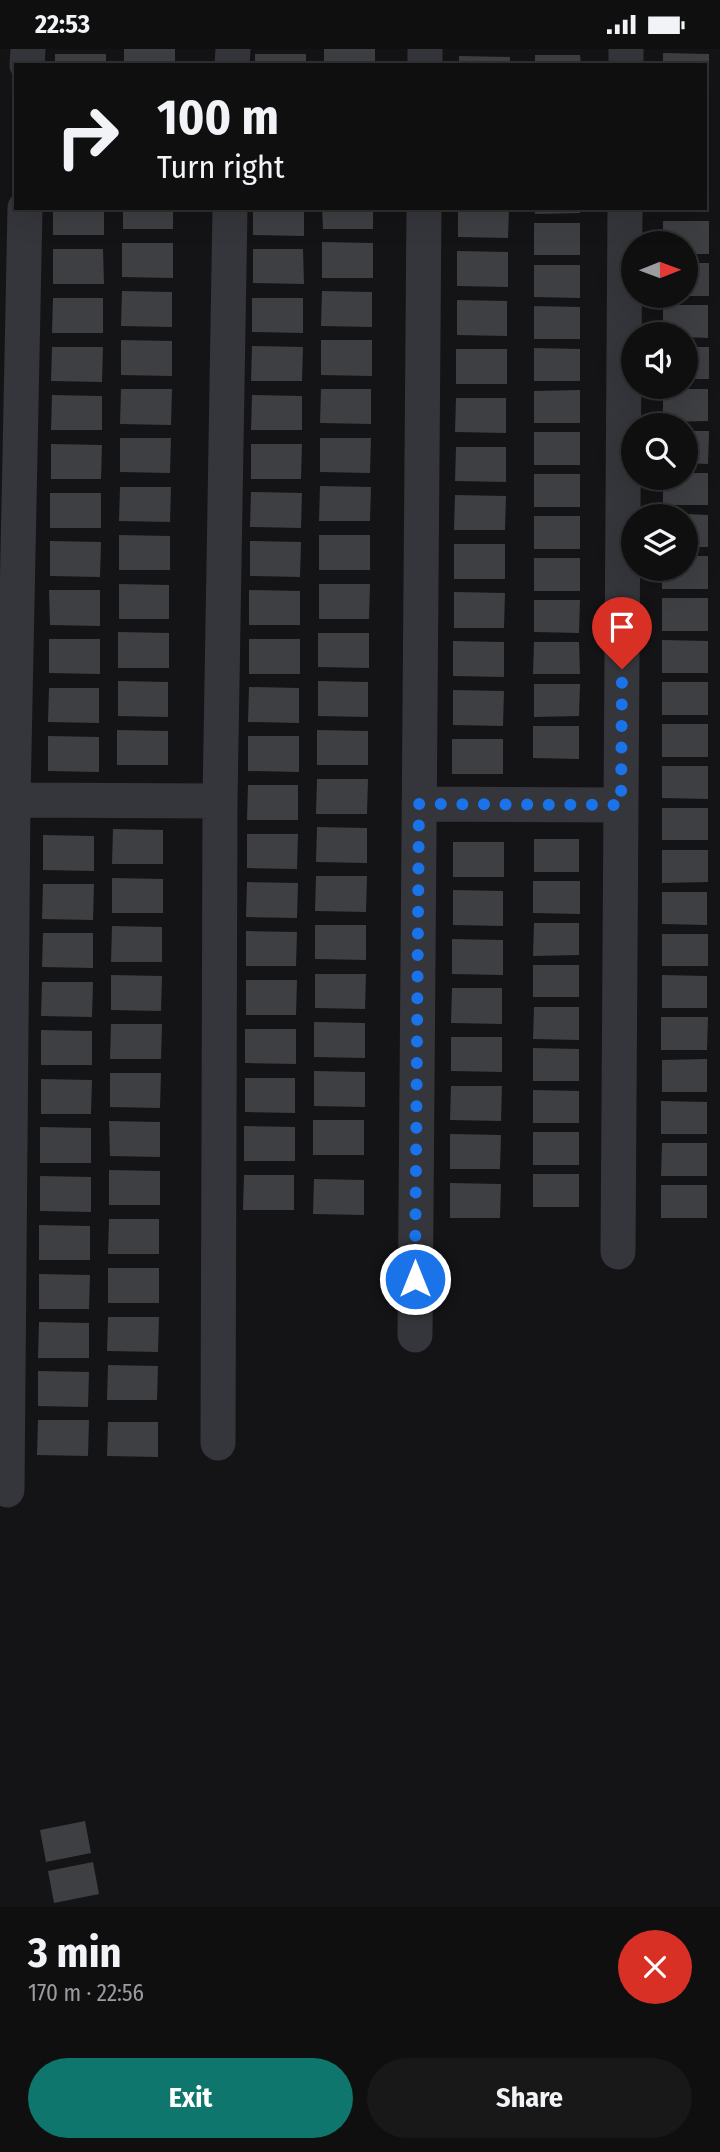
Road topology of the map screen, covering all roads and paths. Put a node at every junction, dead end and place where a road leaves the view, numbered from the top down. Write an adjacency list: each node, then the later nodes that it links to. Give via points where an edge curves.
1 (24, 210): 5 (street)
2 (230, 210): 6 (street)
3 (424, 210): 7 (street)
4 (625, 210): 8 (street)
5 (13, 800): 6 (street); 12 (street)
6 (220, 801): 11 (street)
7 (419, 804): 8 (street); 10 (street)
8 (621, 805): 9 (street)
9 (618, 1251)
10 (415, 1335)
11 (218, 1443)
12 (7, 1490)

